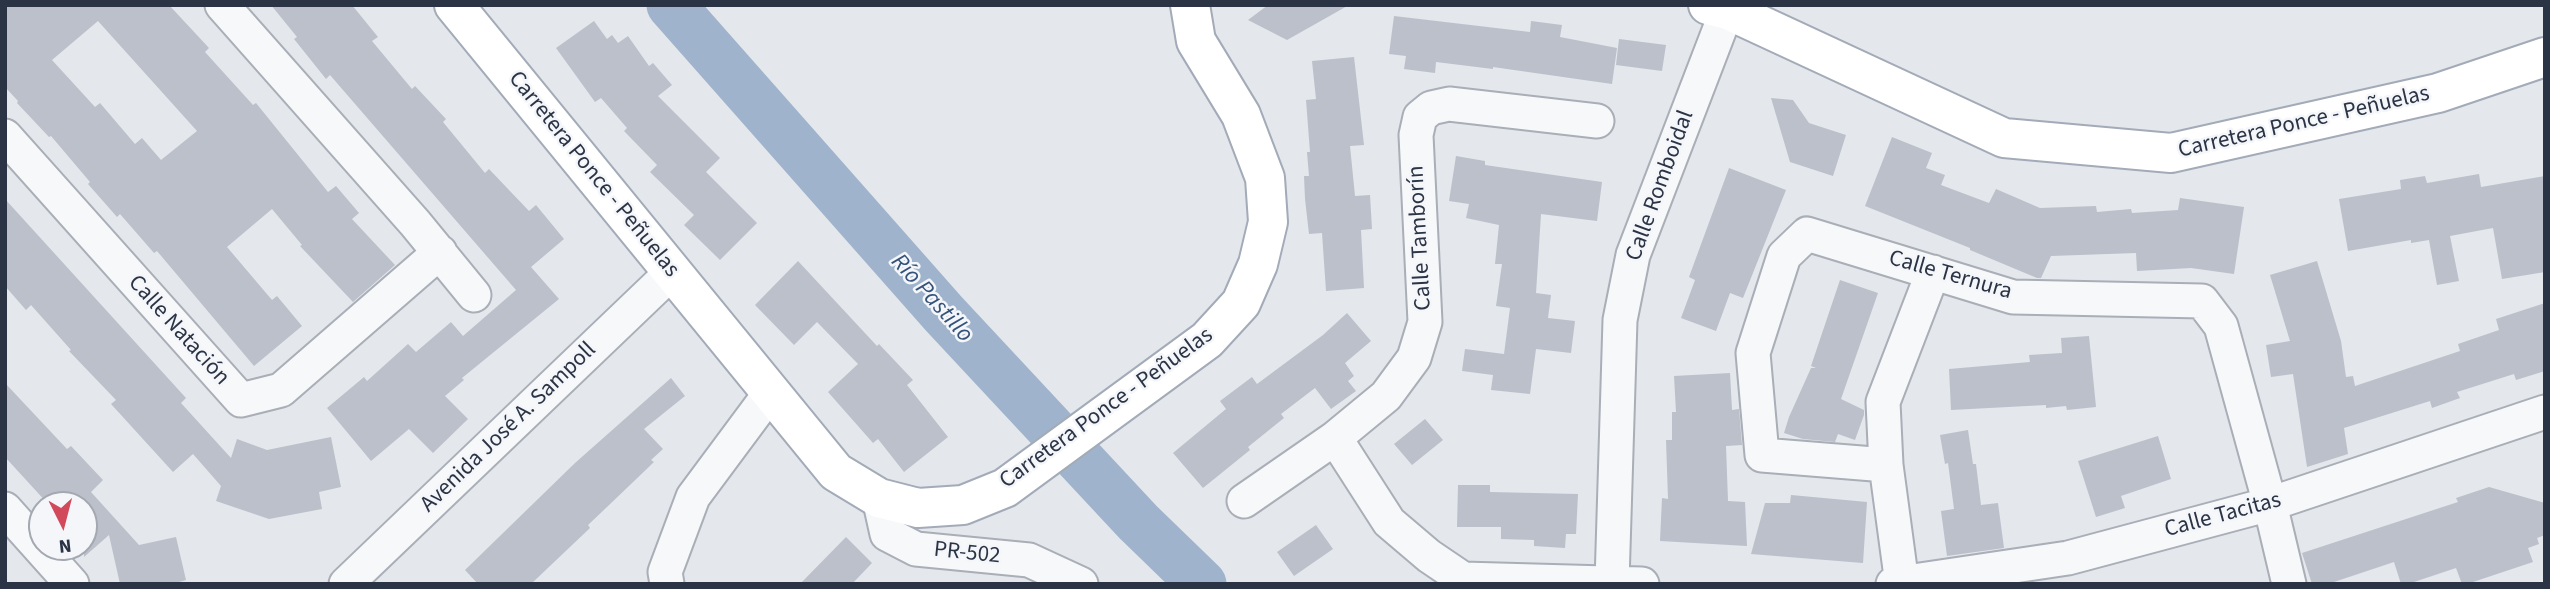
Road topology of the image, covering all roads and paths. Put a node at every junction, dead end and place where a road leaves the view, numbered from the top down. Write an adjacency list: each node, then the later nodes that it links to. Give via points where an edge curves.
1 (222, 5): 8 (street)
2 (454, 5): 9 (main road, Carretera Ponce - Peñuelas)
3 (1191, 5): 16 (main road, Carretera Ponce - Peñuelas, via 1196,41 1241,115 1265,178 1266,233 1241,303 1207,340 1005,488 962,505 918,508)
4 (1722, 7): 5 (main road, Carretera Ponce - Peñuelas, via 2004,138 2171,153 2438,93); 20 (street, Calle Romboidal, via 1633,255 1620,320)
5 (2545, 57)
6 (1597, 121): 14 (street, Calle Tamborín, via 1449,104 1431,108 1420,117 1416,135 1425,322 1414,358 1386,396)
7 (5, 136): 8 (street, Calle Natación, via 241,400 281,390)
8 (440, 252): 11 (street)
9 (673, 271): 12 (main road, Carretera Ponce - Peñuelas); 23 (street, Avenida José A. Sampoll)
10 (1933, 272): 15 (street, via 1883,402); 15 (street, Calle Ternura, via 1807,234 1784,256 1753,352 1762,455); 18 (street, Calle Ternura, via 2013,297 2202,301 2221,326)
11 (474, 295)
12 (772, 392): 16 (main road, Carretera Ponce - Peñuelas, via 836,472); 24 (street, via 692,497 665,572)
13 (2545, 412): 18 (street, Calle Tacitas)
14 (1335, 439): 17 (street, Calle Tamborín); 20 (street, via 1389,522 1463,579)
15 (1886, 465): 21 (street)
16 (879, 498): 25 (street, PR-502 / PR-502, via 887,534 916,549 1029,560)
17 (1244, 500)
18 (2270, 504): 21 (street, Calle Tacitas, via 2068,558); 27 (street, Calle Ternura)
19 (5, 509): 22 (street)
20 (1627, 583)
21 (1902, 583): 26 (street, Calle Tacitas)
22 (72, 584)
23 (346, 584)
24 (667, 584)
25 (1081, 584)
26 (1893, 584)
27 (2289, 584)

